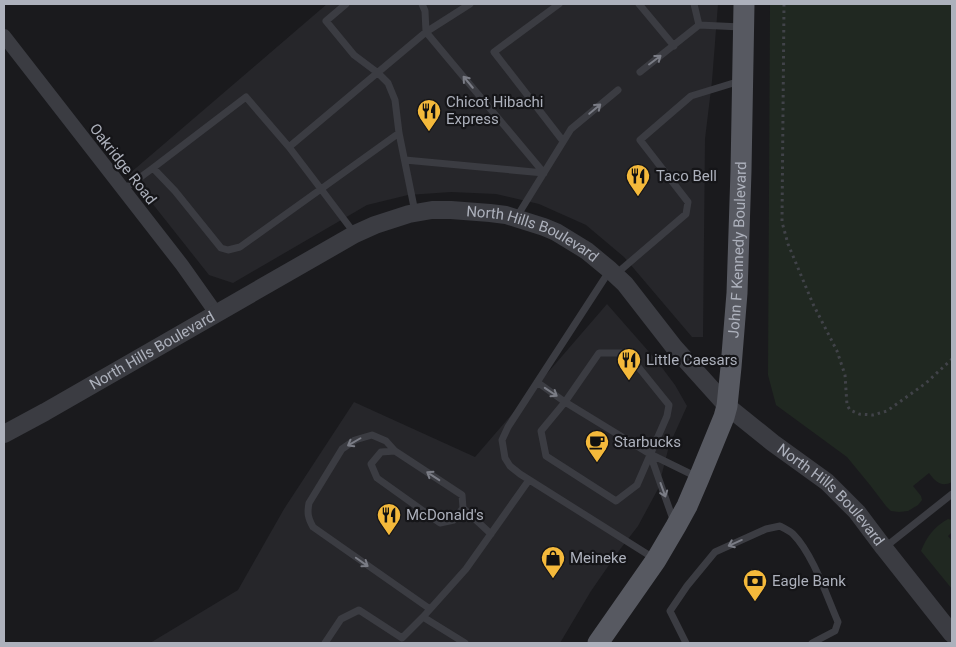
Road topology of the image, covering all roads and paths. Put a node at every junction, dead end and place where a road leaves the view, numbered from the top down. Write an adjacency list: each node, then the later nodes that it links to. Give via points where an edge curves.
1 (346, 4): 15 (lane, via 326,21 354,55)
2 (422, 4): 11 (lane)
3 (470, 4): 11 (lane)
4 (559, 4): 19 (lane, via 494,52)
5 (639, 4): 13 (lane)
6 (694, 4): 9 (lane)
7 (744, 4): 10 (main road, John F Kennedy Boulevard)
8 (784, 4): 31 (path, via 782,222 813,304 837,351 845,375 847,405 859,414 887,411)
9 (699, 25): 10 (lane); 13 (lane)
10 (743, 27): 16 (main road, John F Kennedy Boulevard)
11 (426, 32): 15 (lane); 23 (lane, one-way to 11)
12 (4, 36): 25 (street, Oakridge Road)
13 (672, 47): 14 (lane, one-way to 13)
14 (640, 72)
15 (378, 73): 18 (lane, via 388,83 395,100); 20 (lane)
16 (743, 81): 29 (lane, via 691,96 640,140 688,202 686,214); 34 (main road, John F Kennedy Boulevard, via 737,293)
17 (618, 90): 19 (lane, one-way to 17, via 571,129)
18 (399, 133): 21 (lane); 24 (lane)
19 (563, 141): 23 (lane)
20 (290, 147): 22 (lane, via 246,97); 24 (lane)
21 (405, 160): 23 (lane); 26 (lane)
22 (153, 168): 24 (lane, via 221,248 228,250 240,247); 25 (lane)
23 (544, 173): 27 (lane)
24 (321, 189): 28 (lane)
25 (123, 190): 30 (street, Oakridge Road)
26 (415, 213): 27 (street, North Hills Boulevard, via 451,210 490,212); 28 (street, North Hills Boulevard)
27 (516, 218): 29 (street, North Hills Boulevard, via 556,232)
28 (355, 234): 30 (street, North Hills Boulevard)
29 (613, 272): 32 (lane); 34 (street, North Hills Boulevard)
30 (216, 313): 35 (street, North Hills Boulevard)
31 (952, 359)
32 (537, 382): 33 (lane, one-way to 33); 39 (lane, via 502,440 510,466)
33 (564, 402): 37 (lane); 37 (lane, via 541,431 546,456 616,501 637,485); 37 (lane, via 599,353 627,352 669,405)
34 (727, 406): 38 (main road, John F Kennedy Boulevard); 44 (street, North Hills Boulevard, via 827,482 857,512)
35 (4, 434)
36 (395, 451): 41 (lane, one-way to 36, via 462,495); 41 (lane, via 381,452 371,464 377,478 440,523 454,520); 46 (lane, one-way to 46, via 386,441 372,435 355,440 342,450 308,503 308,519 313,527)
37 (650, 454): 38 (lane); 42 (lane, one-way to 42)
38 (699, 478): 42 (main road, John F Kennedy Boulevard)
39 (529, 480): 43 (lane); 45 (lane)
40 (952, 494): 44 (lane)
41 (463, 508): 43 (lane)
42 (676, 526): 45 (main road, John F Kennedy Boulevard)
43 (491, 534): 46 (lane, via 466,569)
44 (884, 548): 48 (street, North Hills Boulevard)
45 (656, 560): 52 (main road, John F Kennedy Boulevard)
46 (430, 609): 47 (lane)
47 (423, 617): 49 (lane); 51 (lane)
48 (952, 634)
49 (401, 641): 50 (lane, via 359,610 342,618)
50 (325, 643)
51 (465, 643)
52 (598, 643)
53 (686, 643): 54 (lane, one-way to 53, via 835,632 838,622 801,544 780,526 715,552 693,579 670,611)
54 (812, 643)

